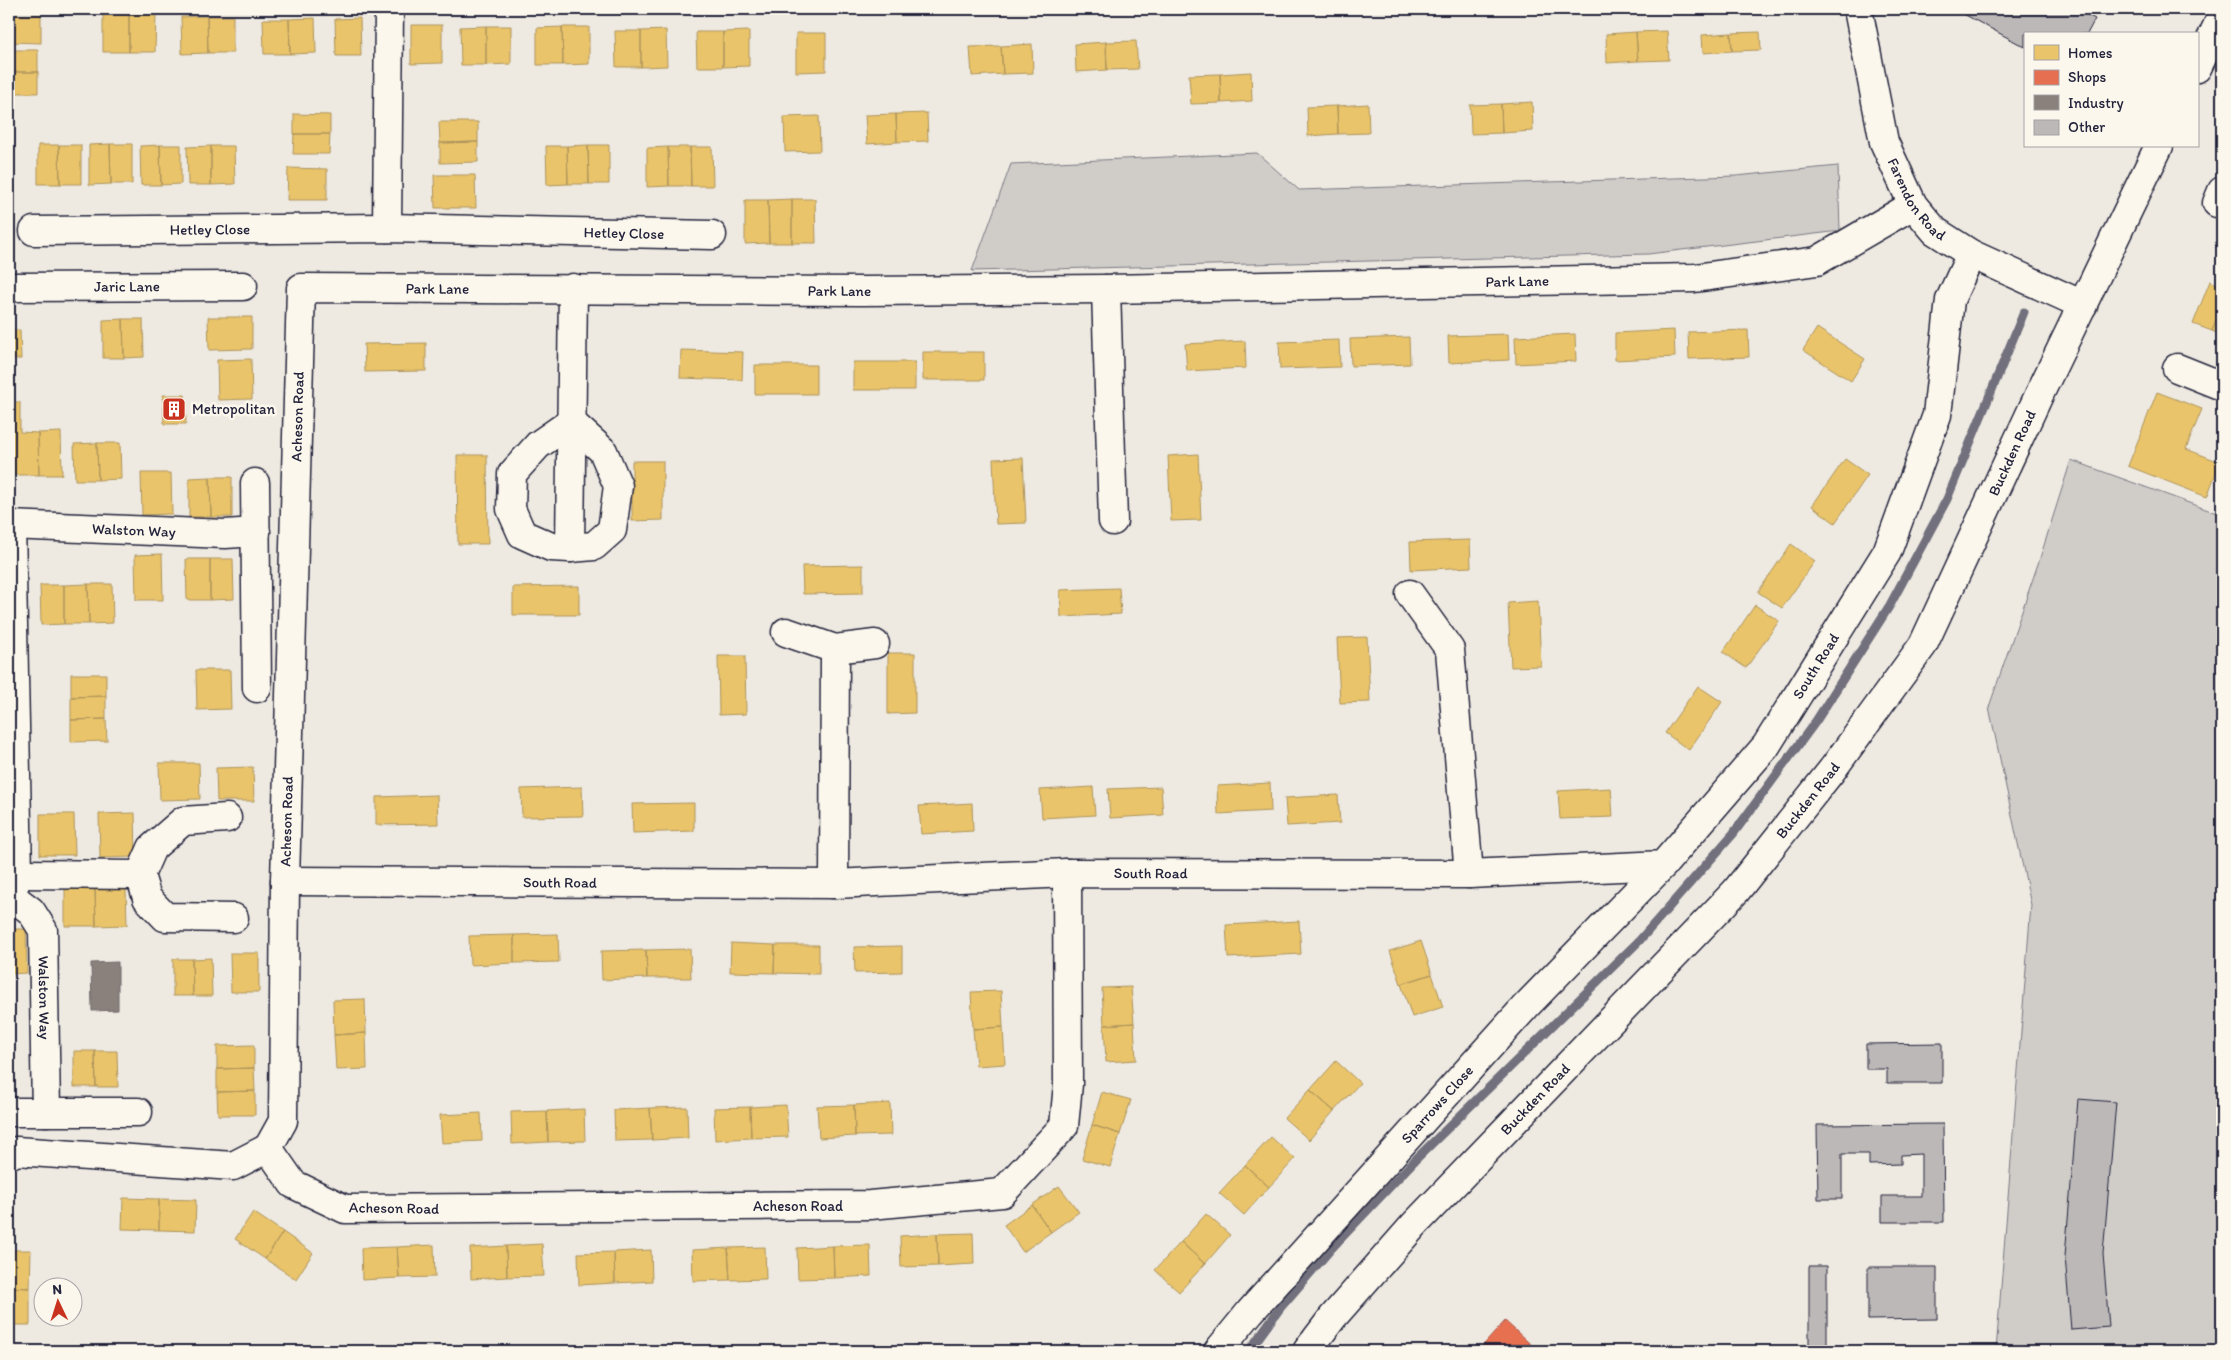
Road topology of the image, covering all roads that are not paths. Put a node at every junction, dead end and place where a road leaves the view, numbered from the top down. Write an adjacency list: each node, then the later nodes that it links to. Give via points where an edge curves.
1 (389, 9): 7 (street)
2 (1858, 9): 6 (street, Farendon Road, via 1884,142)
3 (2222, 16): 4 (street)
4 (2198, 66)
5 (2159, 148): 16 (street, Buckden Road)
6 (1913, 205): 10 (street, Farendon Road, via 1935,230); 15 (street, Park Lane, via 1817,261 1695,278)
7 (387, 228): 8 (street, Hetley Close); 9 (street, Hetley Close)
8 (34, 231)
9 (712, 235)
10 (1971, 254): 16 (street, Farendon Road); 31 (street, South Road, via 1950,300 1937,415 1887,552 1766,746)
11 (243, 286): 12 (street, Jaric Lane)
12 (9, 287)
13 (301, 288): 14 (street, Park Lane); 35 (street, Acheson Road)
14 (573, 288): 15 (street, Park Lane); 19 (street)
15 (1106, 289): 21 (street)
16 (2083, 305): 45 (street, Buckden Road, via 1923,646 1875,713 1736,891 1420,1219)
17 (2177, 368): 18 (street)
18 (2222, 386)
19 (571, 422): 24 (street); 24 (street, via 603,451 618,486 612,530 594,546); 24 (street, via 538,445 512,474 511,509 522,534 551,547)
20 (255, 483): 23 (street)
21 (1113, 521)
22 (10, 525): 23 (street, Walston Way, via 225,534); 37 (street, Walston Way)
23 (256, 532): 29 (street)
24 (570, 548)
25 (1410, 594): 33 (street, via 1450,650)
26 (786, 632): 28 (street)
27 (875, 644): 28 (street)
28 (835, 649): 36 (street)
29 (257, 688)
30 (227, 818): 34 (street, via 183,821 152,848)
31 (1663, 865): 33 (street, South Road); 44 (street, Sparrows Close, via 1526,1006)
32 (1067, 873): 33 (street, South Road); 36 (street, South Road); 42 (street, Acheson Road, via 1068,1084 1064,1126 1002,1193 870,1206 345,1209 293,1184)
33 (1469, 874)
34 (140, 876): 37 (street); 38 (street, via 147,898 165,917)
35 (285, 881): 36 (street, South Road); 42 (street, Acheson Road, via 283,1121)
36 (834, 884)
37 (13, 889): 40 (street, Walston Way, via 43,930)
38 (234, 918)
39 (9, 1112): 40 (street)
40 (46, 1112): 41 (street)
41 (138, 1112)
42 (268, 1148): 43 (street, via 233,1166 16,1151)
43 (9, 1155)
44 (1218, 1351)
45 (1307, 1351)

